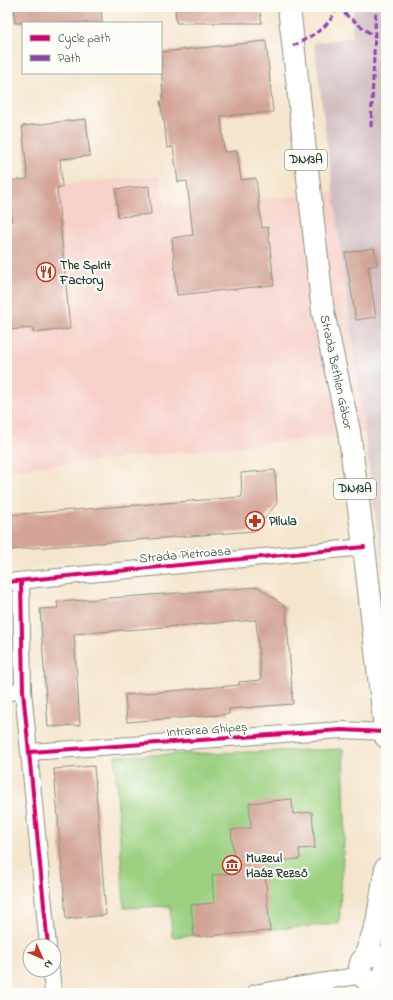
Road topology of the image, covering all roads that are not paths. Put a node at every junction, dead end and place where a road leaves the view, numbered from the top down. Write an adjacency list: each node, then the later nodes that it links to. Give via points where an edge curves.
1 (289, 7): 2 (main road, Strada Bethlen Gábor / DN13A, via 323,312 348,431)
2 (364, 547): 3 (street, Strada Pietroasa); 6 (main road, Strada Bethlen Gábor / DN13A)
3 (14, 581): 4 (street)
4 (23, 691): 5 (street); 8 (street)
5 (7, 692)
6 (386, 732): 7 (main road, Strada Bethlen Gábor / DN13A); 8 (street, Intrarea Ghipeș, via 341,730)
7 (386, 737)
8 (30, 752): 10 (street)
9 (386, 868): 11 (main road)
10 (47, 938)
11 (369, 974): 14 (street)
12 (52, 978): 13 (street)
13 (53, 993)
14 (255, 993)

